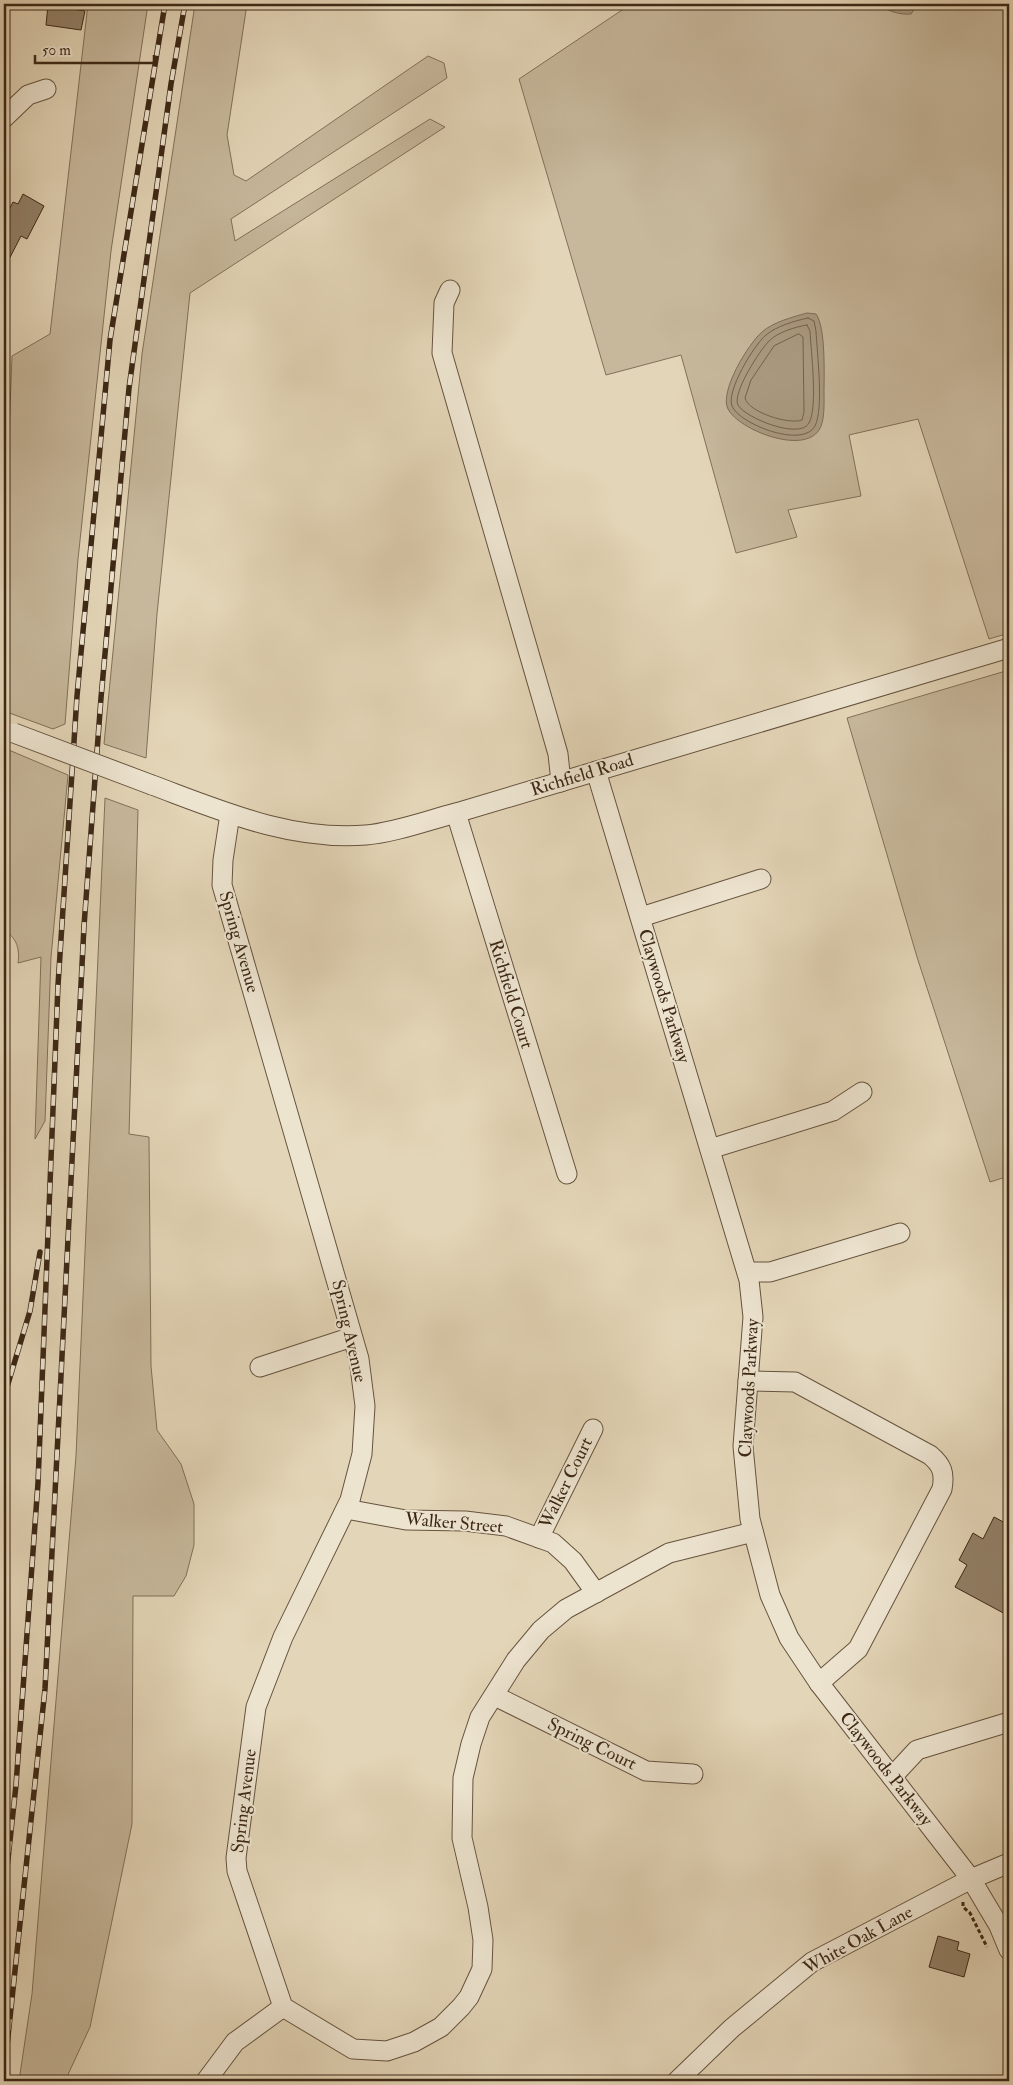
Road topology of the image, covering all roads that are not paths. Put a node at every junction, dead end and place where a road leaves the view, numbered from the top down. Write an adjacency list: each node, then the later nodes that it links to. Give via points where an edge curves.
1 (46, 88): 2 (street, via 28,95)
2 (4, 118)
3 (450, 290): 7 (street, via 444,303 442,353 558,754)
4 (1009, 648): 6 (street, Richfield Road)
5 (9, 732): 9 (street, Richfield Road, bridge)
6 (596, 771): 7 (street, Richfield Road); 11 (street, Claywoods Parkway)
7 (561, 782): 8 (street, Richfield Road)
8 (456, 813): 9 (street, Richfield Road, via 368,835 334,836 267,826); 14 (street, Richfield Court)
9 (230, 814): 17 (street, Spring Avenue, via 222,885)
10 (761, 879): 11 (street)
11 (640, 917): 13 (street, Claywoods Parkway)
12 (862, 1092): 13 (street, via 833,1111)
13 (710, 1149): 16 (street, Claywoods Parkway)
14 (567, 1174)
15 (900, 1233): 16 (street, via 770,1272)
16 (746, 1272): 19 (street, Claywoods Parkway, via 753,1317)
17 (352, 1337): 18 (street); 21 (street, Spring Avenue, via 365,1406 362,1454)
18 (260, 1367)
19 (748, 1381): 22 (street, Claywoods Parkway, via 743,1446); 25 (street, via 795,1382 941,1463 942,1489 858,1649)
20 (593, 1429): 23 (street, Walker Court)
21 (346, 1509): 23 (street, Walker Street, via 406,1520 465,1521 506,1526); 33 (street, Spring Avenue, via 283,1637 256,1706 236,1858 237,1871)
22 (753, 1532): 24 (street, via 669,1553); 25 (street, Claywoods Parkway, via 770,1595 789,1638)
23 (539, 1538): 24 (street, Walker Street, via 553,1543 566,1555)
24 (596, 1593): 26 (street, via 566,1609 541,1630 516,1660)
25 (819, 1683): 29 (street, Claywoods Parkway)
26 (495, 1696): 28 (street, Spring Court, via 646,1771); 33 (street, via 480,1717 463,1778 462,1838 483,1940 482,1970 469,1997 441,2027 414,2042 387,2051 353,2049)
27 (1009, 1722): 29 (street, via 917,1750)
28 (693, 1774)
29 (892, 1777): 31 (street, Claywoods Parkway)
30 (1009, 1863): 31 (street, White Oak Lane)
31 (971, 1879): 32 (street, Claywoods Parkway, via 999,1926); 35 (street, White Oak Lane, via 812,1962 732,2028)
32 (1009, 1950)
33 (283, 2007): 34 (street, via 235,2042)
34 (206, 2081)
35 (677, 2081)

